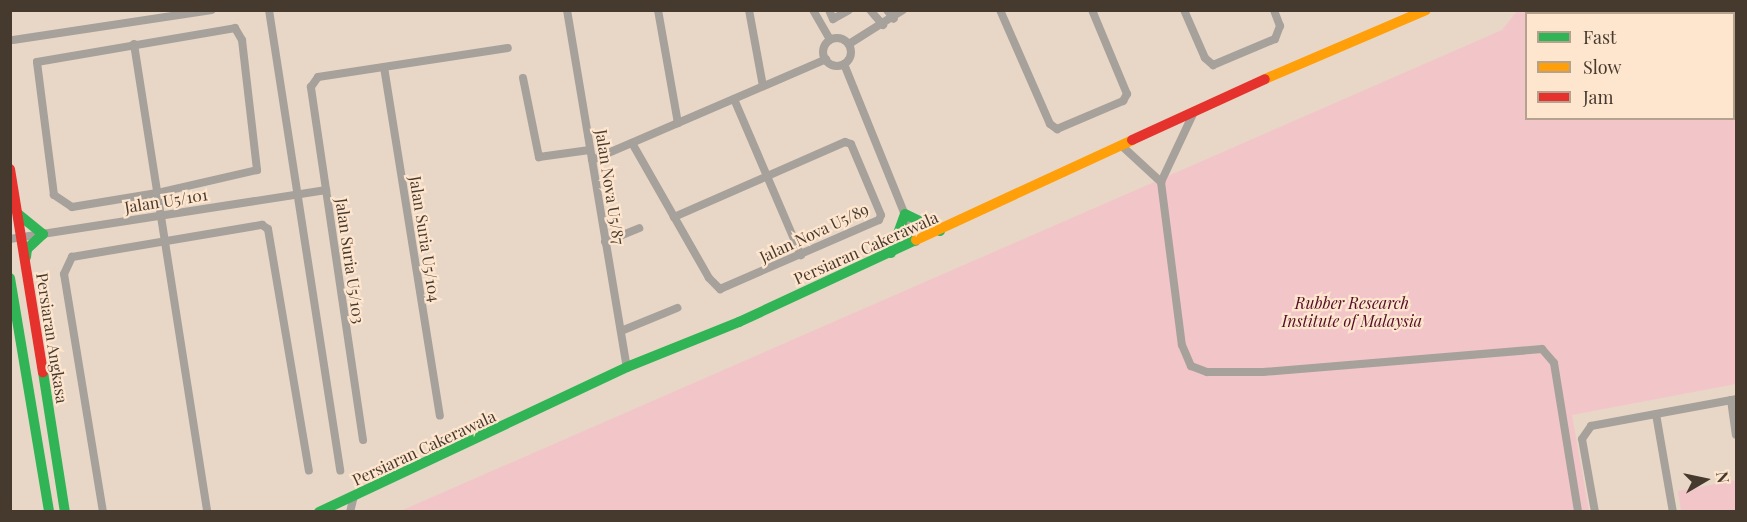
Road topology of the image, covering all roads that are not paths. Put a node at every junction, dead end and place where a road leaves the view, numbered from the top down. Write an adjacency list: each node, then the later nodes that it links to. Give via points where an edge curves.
1 (212, 10): 19 (street)
2 (269, 10): 41 (street)
3 (567, 10): 34 (street, Jalan Nova U5/87)
4 (658, 10): 31 (street)
5 (749, 10): 28 (street)
6 (813, 10): 20 (street)
7 (829, 10): 8 (street, via 834,19)
8 (849, 10)
9 (870, 10): 18 (street)
10 (887, 10): 17 (street)
11 (903, 10): 17 (street)
12 (1000, 10): 13 (street, via 1050,124 1057,129 1123,101 1127,94)
13 (1092, 10)
14 (1184, 10): 15 (street, via 1205,58 1213,65 1275,39 1280,26)
15 (1274, 10)
16 (1426, 10): 30 (street, Persiaran Cakerawala)
17 (894, 19): 18 (street)
18 (883, 26): 22 (street)
19 (14, 40)
20 (830, 40): 22 (street, via 842,38); 24 (street, via 823,51)
21 (134, 44): 40 (street); 40 (street, via 46,57 37,62 54,195 72,207); 40 (street, via 238,30 257,170)
22 (849, 44): 25 (street, via 850,57)
23 (507, 48): 26 (street)
24 (826, 59): 25 (street, via 836,66); 28 (street)
25 (844, 64): 43 (street)
26 (384, 67): 39 (street, Jalan Suria U5/103, via 318,77 311,87); 62 (street, Jalan Suria U5/104)
27 (523, 78): 34 (street, via 539,157)
28 (763, 86): 29 (street)
29 (734, 99): 31 (street); 37 (street)
30 (1193, 114): 33 (street, Persiaran Cakerawala); 38 (street)
31 (678, 123): 32 (street)
32 (633, 143): 35 (street); 45 (street, Jalan Nova U5/89)
33 (1123, 147): 38 (street); 47 (street, Persiaran Cakerawala)
34 (590, 150): 35 (street, Jalan Nova U5/87)
35 (592, 160): 51 (street, Jalan Nova U5/87)
36 (10, 169): 42 (street, Persiaran Angkasa)
37 (767, 178): 45 (street, Jalan Nova U5/89); 54 (street); 54 (street, Jalan Nova U5/89, via 849,142 880,211 879,220)
38 (1161, 182): 74 (street, via 1182,345 1191,366 1207,372 1263,372 1542,349 1554,363)
39 (326, 190): 41 (street, Jalan U5/101); 64 (street, Jalan Suria U5/103)
40 (157, 193): 44 (street)
41 (299, 194): 44 (street, Jalan U5/101); 66 (street)
42 (18, 214): 48 (street); 49 (street, Persiaran Angkasa)
43 (905, 214): 47 (street); 52 (street); 53 (street)
44 (161, 216): 48 (street, Jalan U5/101); 50 (street)
45 (674, 217): 54 (street, Jalan Nova U5/89, via 709,278 720,289)
46 (639, 228): 51 (street)
47 (940, 231): 52 (street, Persiaran Cakerawala)
48 (43, 234): 49 (street, Jalan U5/101); 55 (street, via 27,249)
49 (16, 239): 55 (street, Persiaran Angkasa)
50 (165, 242): 65 (street, via 262,225 272,236); 71 (street, via 72,257 64,267); 72 (street)
51 (605, 242): 58 (street, Jalan Nova U5/87)
52 (916, 242): 53 (street, Persiaran Cakerawala)
53 (890, 253): 59 (street, Persiaran Cakerawala)
54 (801, 255)
55 (25, 266): 70 (street, Persiaran Angkasa)
56 (10, 278): 69 (street, Persiaran Angkasa)
57 (676, 308): 58 (street)
58 (621, 331): 59 (street, Jalan Nova U5/87)
59 (627, 367): 67 (street, Persiaran Cakerawala)
60 (1734, 400): 61 (street); 63 (street)
61 (1656, 414): 75 (street, via 1591,426 1584,431); 76 (street)
62 (440, 416)
63 (1737, 435)
64 (363, 440)
65 (309, 471)
66 (340, 471)
67 (354, 496): 68 (street, Persiaran Cakerawala); 73 (street)
68 (327, 510)
69 (49, 512)
70 (65, 512)
71 (103, 512)
72 (207, 512)
73 (351, 512)
74 (1578, 512)
75 (1594, 512)
76 (1673, 512)

